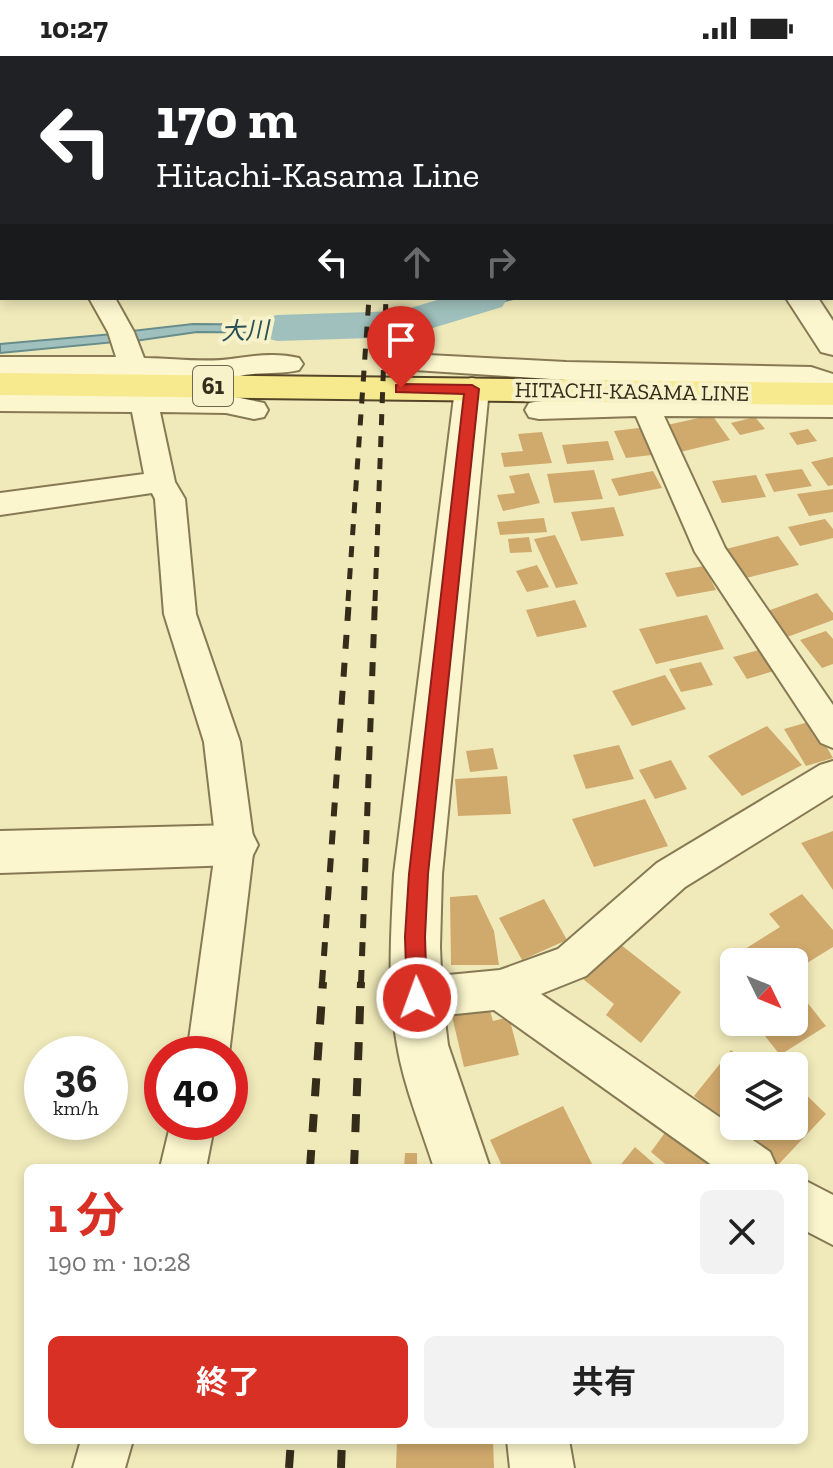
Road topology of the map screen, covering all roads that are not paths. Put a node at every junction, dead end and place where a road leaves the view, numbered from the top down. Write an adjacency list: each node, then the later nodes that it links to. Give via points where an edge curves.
1 (103, 300): 4 (street)
2 (803, 300): 3 (street)
3 (833, 345)
4 (127, 347): 6 (street, via 236,368 248,363); 7 (street)
5 (409, 363): 9 (street, via 811,376)
6 (289, 364)
7 (0, 366)
8 (0, 384): 10 (main road, HITACHI-KASAMA LINE / 61)
9 (833, 384)
10 (472, 389): 11 (main road, HITACHI-KASAMA LINE / 61); 25 (street, via 418,874)
11 (833, 394)
12 (0, 402): 13 (street)
13 (144, 403): 16 (street, via 226,404); 18 (street)
14 (646, 407): 15 (street); 17 (street); 20 (street, via 711,552)
15 (833, 408)
16 (254, 410)
17 (539, 410)
18 (160, 482): 19 (street); 22 (street, via 170,499 180,614 222,742)
19 (0, 504)
20 (833, 733)
21 (830, 782): 24 (street, via 671,875 572,963)
22 (235, 845): 23 (street); 26 (street)
23 (0, 852)
24 (500, 990): 25 (street); 30 (street)
25 (417, 998): 29 (street, via 428,1068)
26 (210, 1036)
27 (189, 1140): 28 (street)
28 (184, 1164)
29 (461, 1164)
30 (748, 1164)
31 (106, 1444): 33 (street)
32 (539, 1444): 34 (street)
33 (99, 1468)
34 (542, 1468)

